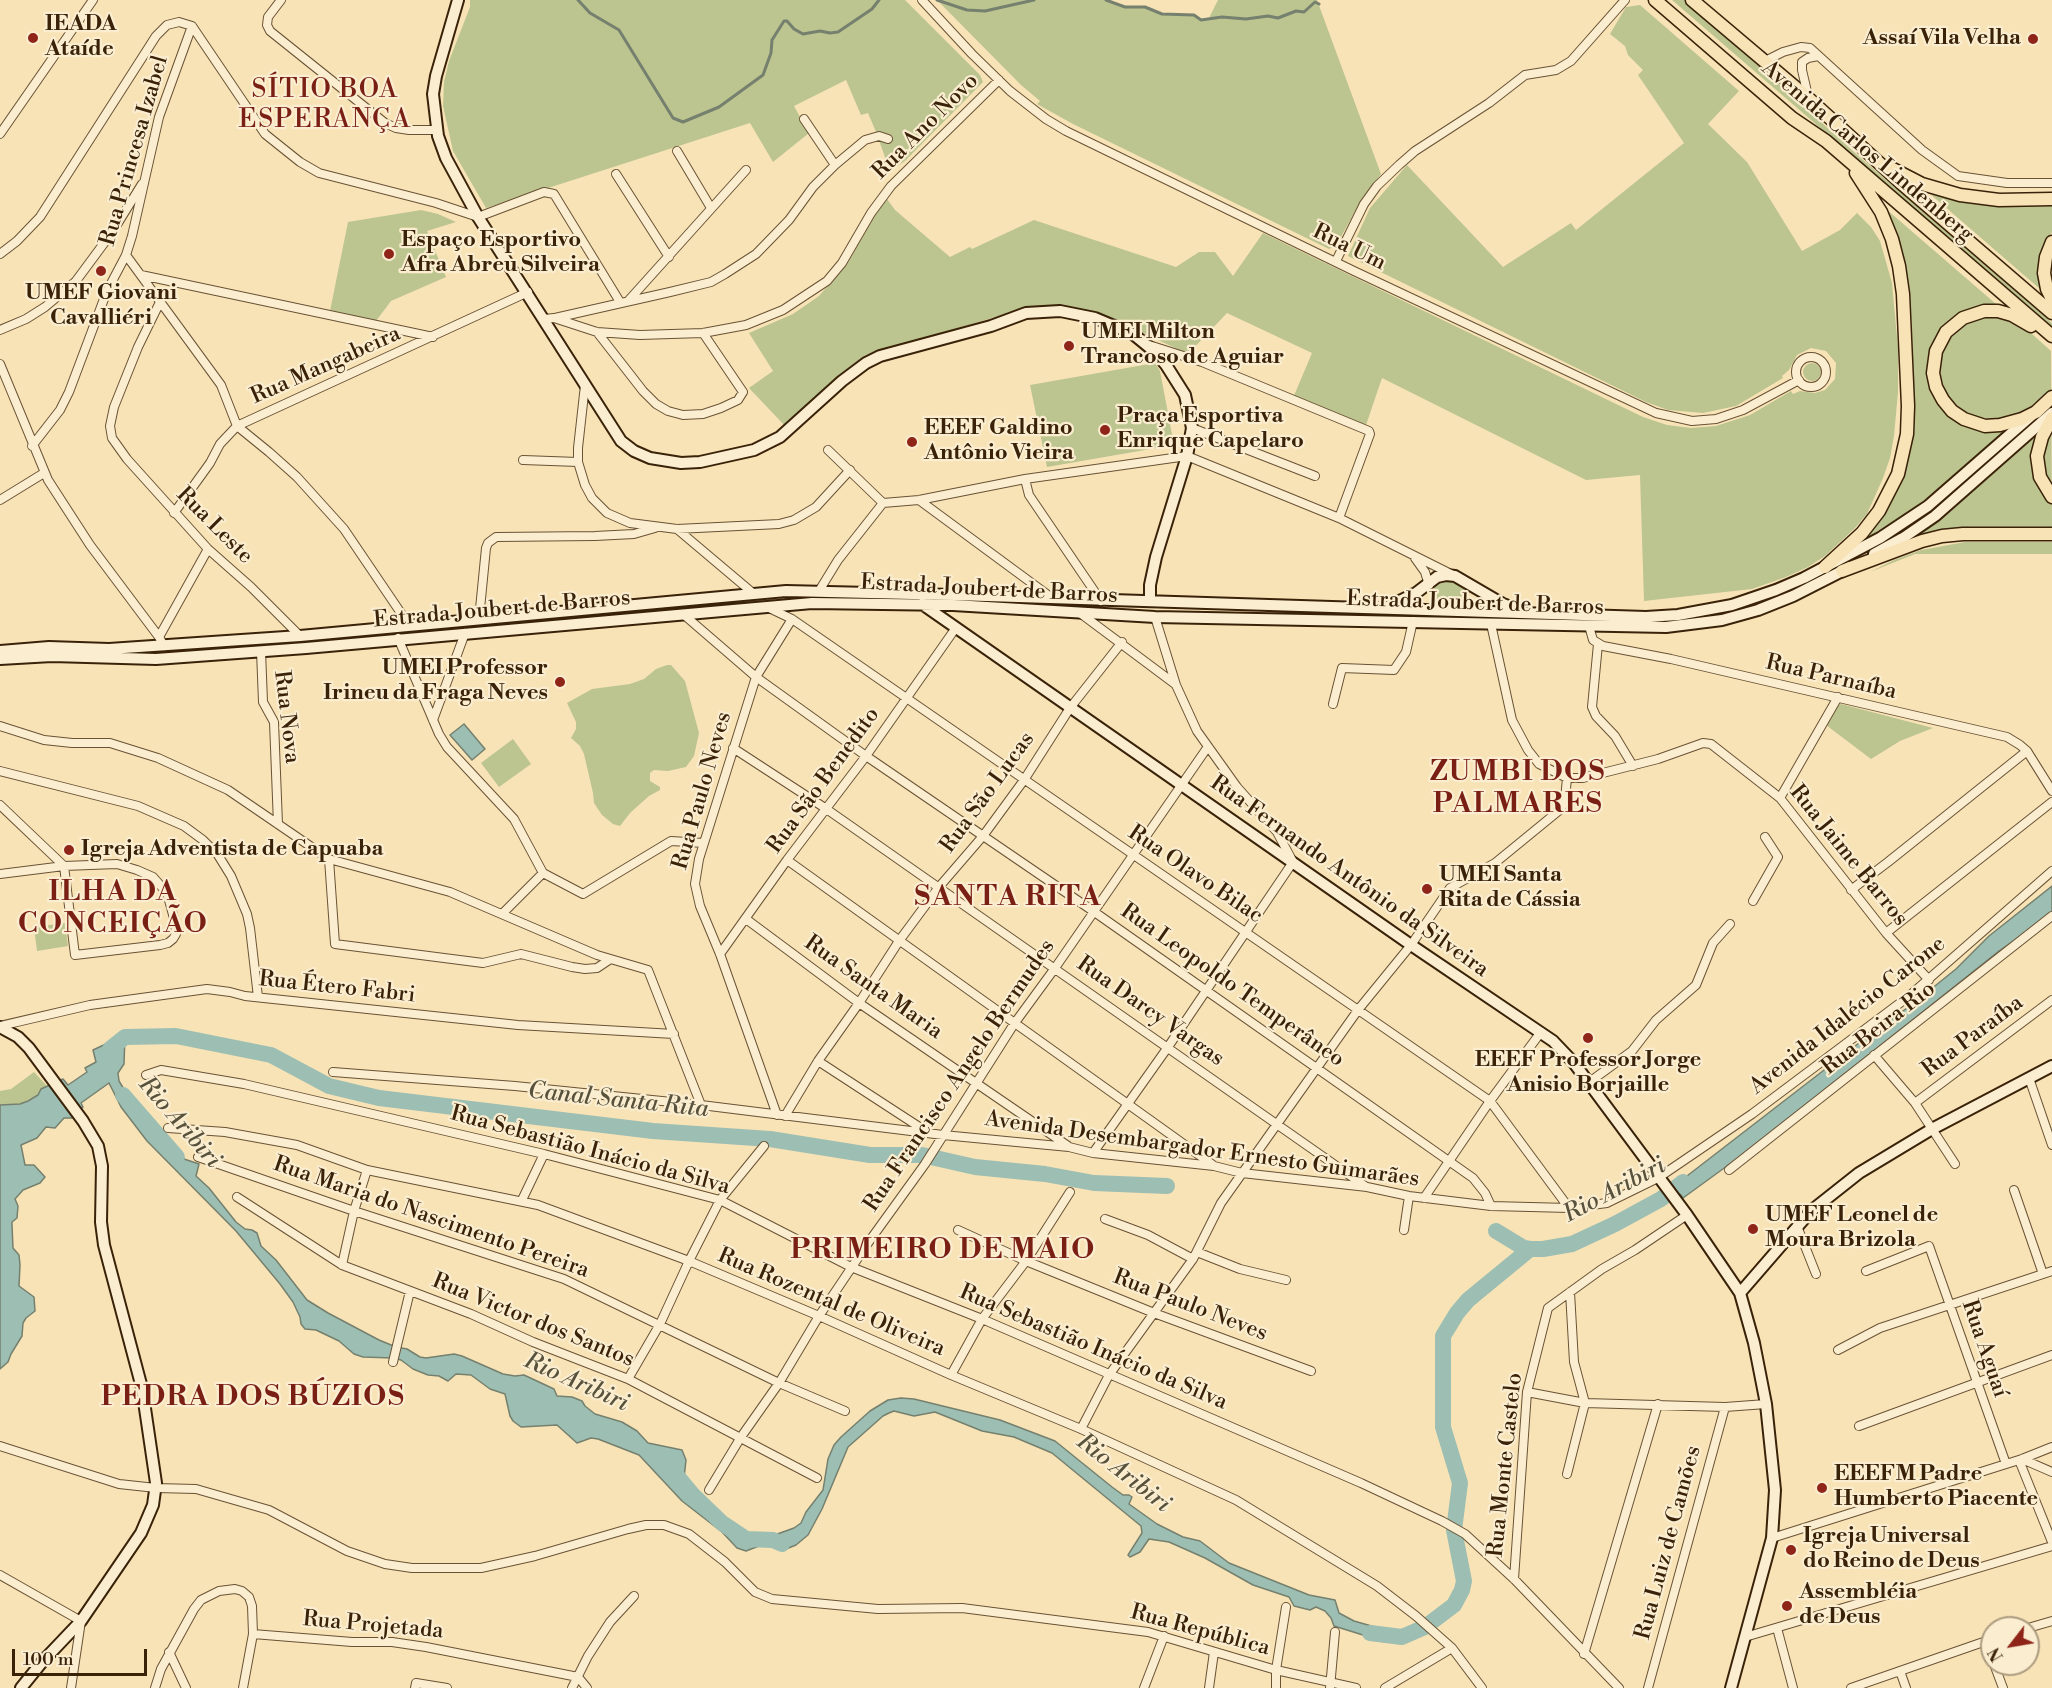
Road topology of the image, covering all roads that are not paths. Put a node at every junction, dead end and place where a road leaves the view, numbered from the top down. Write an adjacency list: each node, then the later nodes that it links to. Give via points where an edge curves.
1 (92, 0): 15 (street)
2 (281, 0): 14 (street, via 268,17 270,31 385,123 409,130)
3 (458, 0): 14 (main road, via 435,76)
4 (922, 0): 11 (street, Rua Um)
5 (1625, 0): 32 (street, via 1571,61 1556,70 1525,75 1399,165 1364,204)
6 (1655, 0): 18 (main road, Avenida Carlos Lindenberg, via 1792,118)
7 (1692, 0): 10 (main road, Avenida Carlos Lindenberg)
8 (192, 26): 23 (street, Rua Princesa Izabel, via 159,117); 27 (street, via 265,134 300,162 337,179); 29 (street, via 173,22 156,36 40,217)
9 (1818, 56): 10 (street, via 1810,48 1801,47); 12 (street, via 1802,62); 24 (street, via 1922,150 1958,176 2017,184)
10 (1765, 61): 12 (main road, Avenida Carlos Lindenberg)
11 (999, 80): 32 (street, Rua Um, via 1066,131); 42 (street, Rua Ano Novo, via 891,186 827,281 763,319)
12 (1808, 98): 19 (main road, Avenida Carlos Lindenberg)
13 (804, 119): 20 (street)
14 (438, 130): 27 (main road, via 446,158)
15 (0, 134)
16 (888, 139): 20 (street, via 879,136 865,140)
17 (677, 151): 26 (street)
18 (1838, 151): 44 (main road, Avenida Carlos Lindenberg); 76 (main road, via 1874,200 1896,252 1903,294 1908,420 1902,461 1886,499 1862,532)
19 (1866, 152): 25 (main road, via 1910,178 1947,192 1999,200); 38 (main road, Avenida Carlos Lindenberg)
20 (835, 165): 36 (street, via 789,220 739,267 711,282)
21 (746, 170): 26 (street)
22 (615, 174): 31 (street)
23 (146, 178): 30 (street, Rua Princesa Izabel); 40 (street, via 76,281 45,307)
24 (2052, 183)
25 (2052, 199)
26 (711, 208): 31 (street)
27 (478, 217): 34 (main road); 36 (street, via 544,192 554,194)
28 (2052, 242): 35 (main road, via 2044,273)
29 (0, 254)
30 (126, 255): 33 (street); 55 (street, Rua Princesa Izabel, via 107,291 69,392)
31 (669, 257): 36 (street)
32 (1336, 261): 47 (street, Rua Um, via 1666,417 1692,422 1722,417)
33 (141, 276): 37 (street); 43 (street)
34 (528, 292): 39 (main road); 43 (street, Rua Mangabeira)
35 (2052, 299)
36 (624, 301): 39 (street)
37 (160, 302): 53 (street, via 221,386); 69 (street, Rua Leste, via 138,347 110,426 119,449)
38 (2052, 313)
39 (549, 318): 41 (street, Rua Ano Novo); 48 (main road)
40 (0, 330)
41 (597, 332): 42 (street, Rua Ano Novo); 42 (street, via 643,391 668,411 683,415 703,414 741,397 742,388)
42 (703, 333)
43 (433, 337): 53 (street, Rua Mangabeira)
44 (2052, 338): 50 (main road, via 2005,312 1984,311 1963,318 1946,332 1936,351 1936,387 1958,416 1985,426 2007,424)
45 (1145, 343): 48 (main road, via 1095,318 1060,311 1026,313 880,356 855,370 769,444 700,462 663,461 634,452 621,441); 54 (main road, via 1178,382); 70 (street, via 1369,431)
46 (0, 364): 55 (street)
47 (1799, 380): 47 (street, Rua Um, via 1810,387 1822,383 1827,375 1824,363 1816,357 1804,358 1797,368)
48 (585, 385): 59 (street)
49 (2052, 398): 50 (main road)
50 (2036, 412): 65 (main road)
51 (2052, 413): 65 (main road)
52 (2052, 418): 64 (main road, via 2039,443 2037,463 2042,483)
53 (237, 426): 69 (street, Rua Mangabeira, via 220,444); 99 (street, via 297,477 344,529)
54 (1192, 428): 57 (main road); 62 (street)
55 (32, 446): 61 (street)
56 (828, 450): 60 (street)
57 (1187, 456): 63 (street); 70 (street); 85 (main road, via 1152,572)
58 (523, 460): 59 (street)
59 (578, 462): 71 (street, via 592,498 607,513 630,524)
60 (850, 470): 68 (street); 72 (street, via 816,507 794,520)
61 (44, 473): 66 (street); 105 (street, via 90,545)
62 (1315, 476)
63 (1025, 479): 67 (street); 84 (street, via 1029,495)
64 (2052, 497)
65 (1946, 499): 76 (main road, Estrada Joubert de Barros); 77 (main road, Estrada Joubert de Barros, via 1903,538)
66 (0, 500)
67 (918, 500): 68 (street); 82 (street)
68 (884, 503): 80 (street, via 838,560)
69 (174, 513): 74 (street, Rua Leste)
70 (1339, 518): 75 (street)
71 (660, 527): 72 (street); 95 (street, via 634,534 496,537 486,548)
72 (677, 529): 81 (street)
73 (2052, 534): 77 (main road, via 1942,536)
74 (208, 549): 103 (street, Rua Leste); 105 (street)
75 (1412, 555): 78 (street); 79 (street, via 1422,566)
76 (1825, 567): 92 (main road, Estrada Joubert de Barros, via 1754,598 1689,614 1646,617)
77 (1842, 571): 100 (main road, Estrada Joubert de Barros, via 1776,604 1722,620 1666,627)
78 (1455, 576): 79 (main road, via 1441,575); 92 (main road, via 1503,604)
79 (1429, 585): 88 (main road); 89 (main road)
80 (819, 591): 81 (main road, Estrada Joubert de Barros); 83 (main road, Estrada Joubert de Barros)
81 (754, 594): 95 (main road, Estrada Joubert de Barros)
82 (1053, 598): 83 (main road, Estrada Joubert de Barros); 84 (main road, Estrada Joubert de Barros)
83 (954, 600): 86 (main road, Estrada Joubert de Barros); 91 (main road, Estrada Joubert de Barros); 101 (main road)
84 (1101, 601): 85 (main road, Estrada Joubert de Barros)
85 (1150, 601): 88 (main road, Estrada Joubert de Barros)
86 (921, 604): 87 (main road, Estrada Joubert de Barros, via 812,603); 101 (main road, Rua Fernando Antônio da Silveira)
87 (769, 608): 90 (main road, Estrada Joubert de Barros); 94 (street, Rua Olavo Bilac)
88 (1380, 608): 89 (main road, Estrada Joubert de Barros)
89 (1435, 610): 92 (main road, Estrada Joubert de Barros); 97 (main road)
90 (682, 613): 102 (main road, Estrada Joubert de Barros); 111 (street, Rua Leopoldo Temperâneo)
91 (1080, 613): 93 (main road, Estrada Joubert de Barros); 106 (street)
92 (1534, 613)
93 (1155, 617): 96 (main road, Estrada Joubert de Barros); 112 (street)
94 (792, 619): 111 (street, Rua Paulo Neves); 114 (street, Rua Olavo Bilac)
95 (479, 620): 99 (main road, Estrada Joubert de Barros)
96 (1413, 621): 97 (main road, Estrada Joubert de Barros); 115 (street, via 1406,652 1394,670 1342,668)
97 (1449, 622): 98 (main road, Estrada Joubert de Barros)
98 (1491, 624): 100 (main road, Estrada Joubert de Barros); 125 (street, via 1506,699 1517,731 1539,764)
99 (409, 625): 103 (main road, Estrada Joubert de Barros)
100 (1589, 626): 107 (street)
101 (955, 629): 114 (street, Rua São Benedito); 116 (main road, Rua Fernando Antônio da Silveira)
102 (465, 633): 104 (main road, Estrada Joubert de Barros); 117 (street)
103 (300, 636): 105 (main road, Estrada Joubert de Barros)
104 (398, 638): 109 (main road, Estrada Joubert de Barros); 117 (street)
105 (162, 641): 108 (main road, Estrada Joubert de Barros, via 110,649 49,647)
106 (1122, 642): 112 (street); 116 (street, Rua São Lucas)
107 (1598, 644): 113 (street, Rua Parnaíba); 123 (street, via 1592,707)
108 (0, 651)
109 (261, 651): 110 (main road, Estrada Joubert de Barros, via 156,659); 133 (street, Rua Nova, via 264,702 274,723)
110 (0, 659)
111 (756, 677): 119 (street, Rua Paulo Neves); 122 (street, Rua Leopoldo Temperâneo)
112 (1176, 685): 120 (street)
113 (1838, 697): 121 (street, Rua Parnaíba, via 2007,737); 129 (street)
114 (907, 698): 122 (street, Rua São Benedito); 126 (street, Rua Olavo Bilac)
115 (1333, 704)
116 (1070, 708): 126 (street, Rua São Lucas); 127 (main road, Rua Fernando Antônio da Silveira)
117 (433, 720): 143 (street, via 447,747 514,819)
118 (0, 726): 133 (street, via 44,740 110,742 158,758 228,790)
119 (733, 748): 132 (street, Rua Darcy Vargas); 136 (street, Rua Paulo Neves)
120 (1207, 748): 127 (street, Rua Francisco Angelo Bermudes); 140 (street, via 1277,832)
121 (2027, 751): 128 (street, Rua Parnaíba); 146 (street)
122 (866, 756): 132 (street, Rua São Benedito); 134 (street, Rua Leopoldo Temperâneo)
123 (1633, 766): 125 (street, Rua Jaime Barros, via 1591,777); 129 (street, Rua Jaime Barros, via 1709,742)
124 (0, 771): 162 (street, via 138,806 184,826 203,840 231,876 247,914)
125 (1567, 778): 156 (street, via 1565,800 1557,813 1495,863 1450,888)
126 (1024, 780): 134 (street, Rua São Lucas); 137 (street, Rua Olavo Bilac)
127 (1183, 785): 137 (street, Rua Francisco Angelo Bermudes); 140 (main road, Rua Fernando Antônio da Silveira)
128 (2052, 791)
129 (1780, 798): 146 (street, Rua Jaime Barros)
130 (2052, 802): 154 (street)
131 (0, 806): 141 (street)
132 (825, 808): 139 (street, Rua São Benedito); 145 (street, Rua Darcy Vargas)
133 (278, 824): 138 (street)
134 (983, 836): 145 (street, Rua São Lucas); 148 (street, Rua Leopoldo Temperâneo)
135 (1765, 837): 147 (street, via 1778,857)
136 (704, 843): 143 (street, via 671,841 583,894); 157 (street, Rua Paulo Neves, via 695,884)
137 (1133, 855): 148 (street, Rua Francisco Angelo Bermudes); 153 (street, Rua Olavo Bilac)
138 (329, 859): 149 (street, via 450,892); 158 (street, via 336,944 483,963 521,954 585,969 597,968)
139 (787, 860): 151 (street, Rua São Benedito); 155 (street)
140 (1293, 862): 153 (street); 156 (main road, Rua Fernando Antônio da Silveira)
141 (64, 866): 141 (street, via 117,864 153,877 167,893 177,928 173,939 168,944 75,955); 144 (street)
142 (2052, 871): 160 (street, Avenida Idalécio Carone)
143 (543, 873): 149 (street)
144 (0, 874)
145 (939, 887): 155 (street, Rua São Lucas); 159 (street, Rua Darcy Vargas)
146 (1851, 890): 154 (street, Rua Jaime Barros)
147 (1753, 901)
148 (1094, 911): 159 (street, Rua Francisco Angelo Bermudes); 161 (street, Rua Leopoldo Temperâneo)
149 (503, 914): 158 (street)
150 (2052, 916): 171 (street, Rua Beira Rio)
151 (746, 919): 157 (street, Rua São Benedito); 164 (street, Rua Santa Maria)
152 (1730, 924): 179 (street, via 1713,943 1696,986 1656,1020 1632,1051)
153 (1246, 931): 161 (street); 165 (street, Rua Olavo Bilac)
154 (1886, 933): 160 (street, Rua Jaime Barros)
155 (899, 941): 164 (street, Rua São Lucas); 166 (street)
156 (1411, 945): 165 (street); 168 (main road, Rua Fernando Antônio da Silveira)
157 (720, 954): 184 (street, Rua Paulo Neves)
158 (609, 960): 169 (street, via 648,970)
159 (1055, 968): 166 (street, Rua Francisco Angelo Bermudes); 170 (street, Rua Darcy Vargas)
160 (1929, 980): 202 (street, Avenida Idalécio Carone, via 1752,1114)
161 (1205, 990): 170 (street); 174 (street, Rua Leopoldo Temperâneo)
162 (258, 997): 167 (street, Rua Étero Fabri, via 197,989 90,1005); 169 (street, Rua Étero Fabri, via 518,1025)
163 (2052, 1000): 182 (street, Rua Paraíba)
164 (859, 1003): 172 (street, Rua São Lucas); 178 (street, Rua Santa Maria)
165 (1358, 1010): 174 (street); 180 (street, Rua Olavo Bilac)
166 (1014, 1024): 178 (street, Rua Francisco Angelo Bermudes); 181 (street)
167 (0, 1027): 262 (main road, via 24,1042 98,1146 104,1245 142,1388)
168 (1541, 1032): 179 (main road, Rua Fernando Antônio da Silveira, via 1563,1051); 180 (street)
169 (674, 1034): 183 (street)
170 (1168, 1047): 181 (street); 185 (street, Rua Darcy Vargas)
171 (1874, 1055): 182 (street, Rua Paraíba); 200 (street, Rua Beira Rio)
172 (818, 1061): 184 (street, Rua São Lucas); 188 (street)
173 (2052, 1066): 177 (main road)
174 (1317, 1067): 185 (street); 196 (street, Rua Leopoldo Temperâneo)
175 (333, 1072): 183 (street, Avenida Desembargador Ernesto Guimarães)
176 (146, 1075): 194 (street, Rua Sebastião Inácio da Silva, via 162,1070 235,1082)
177 (2029, 1078): 187 (main road); 190 (street)
178 (976, 1083): 189 (street, Rua Francisco Angelo Bermudes); 192 (street, Rua Santa Maria)
179 (1588, 1083): 202 (main road, Rua Fernando Antônio da Silveira)
180 (1490, 1101): 196 (street); 212 (street, Rua Olavo Bilac)
181 (1128, 1103): 193 (street); 198 (street)
182 (1915, 1103): 187 (street, Rua Paraíba)
183 (701, 1105): 184 (street, Avenida Desembargador Ernesto Guimarães)
184 (781, 1115): 188 (street, Avenida Desembargador Ernesto Guimarães)
185 (1278, 1124): 201 (street); 203 (street, Rua Darcy Vargas)
186 (168, 1128): 199 (street, Rua Rozental de Oliveira, via 225,1132 297,1145)
187 (1932, 1129): 197 (street, Rua Paraíba); 216 (main road, via 1859,1173)
188 (930, 1134): 189 (street, Avenida Desembargador Ernesto Guimarães)
189 (944, 1136): 192 (street, Avenida Desembargador Ernesto Guimarães); 223 (street, Rua Francisco Angelo Bermudes)
190 (2052, 1144)
191 (764, 1146): 210 (street)
192 (1069, 1147): 193 (street, Avenida Desembargador Ernesto Guimarães)
193 (1094, 1153): 198 (street, Avenida Desembargador Ernesto Guimarães)
194 (544, 1154): 209 (street); 210 (street, Rua Sebastião Inácio da Silva)
195 (198, 1157): 213 (street, Rua Maria do Nascimento Pereira)
196 (1449, 1161): 208 (street); 211 (street, Rua Leopoldo Temperâneo, via 1479,1184)
197 (1955, 1164)
198 (1214, 1166): 201 (street, Avenida Desembargador Ernesto Guimarães)
199 (367, 1170): 209 (street, Rua Rozental de Oliveira); 213 (street)
200 (1729, 1170)
201 (1242, 1173): 203 (street, Avenida Desembargador Ernesto Guimarães); 219 (street, via 1221,1203)
202 (1658, 1178): 212 (street, Avenida Desembargador Ernesto Guimarães, via 1607,1203); 214 (main road, Rua Fernando Antônio da Silveira)
203 (1367, 1187): 206 (street, Avenida Desembargador Ernesto Guimarães)
204 (2014, 1190): 227 (street)
205 (1070, 1192): 221 (street)
206 (1409, 1196): 208 (street, Avenida Desembargador Ernesto Guimarães); 218 (street)
207 (237, 1197): 222 (street, Rua Victor dos Santos)
208 (1424, 1198): 211 (street, Avenida Desembargador Ernesto Guimarães)
209 (522, 1200): 220 (street, Rua Rozental de Oliveira)
210 (720, 1200): 220 (street); 223 (street, Rua Sebastião Inácio da Silva)
211 (1491, 1206): 212 (street, Avenida Desembargador Ernesto Guimarães)
212 (1569, 1208)
213 (354, 1211): 222 (street); 236 (street, Rua Maria do Nascimento Pereira, via 564,1279)
214 (1687, 1215): 230 (street, Rua Monte Castelo); 231 (main road, Rua Fernando Antônio da Silveira)
215 (1105, 1219): 219 (street)
216 (1797, 1226): 226 (street); 231 (main road)
217 (958, 1230): 221 (street, Rua Paulo Neves)
218 (1404, 1230)
219 (1195, 1256): 228 (street); 233 (street)
220 (689, 1261): 234 (street, Rua Rozental de Oliveira); 236 (street)
221 (1026, 1261): 233 (street, Rua Paulo Neves); 235 (street)
222 (342, 1264): 229 (street, Rua Victor dos Santos)
223 (851, 1267): 234 (street, Rua Francisco Angelo Bermudes); 235 (street, Rua Sebastião Inácio da Silva)
224 (1866, 1271): 232 (street, Rua Aguaí, via 1929,1246)
225 (2052, 1271): 227 (street)
226 (1816, 1274)
227 (2043, 1274): 232 (street)
228 (1286, 1280)
229 (410, 1291): 239 (street); 243 (street, Rua Victor dos Santos)
230 (1570, 1292): 246 (street, Rua Monte Castelo, via 1548,1308); 247 (street, via 1574,1362)
231 (1740, 1293): 249 (main road, Rua Fernando Antônio da Silveira)
232 (1950, 1306): 237 (street, via 1880,1328); 244 (street, Rua Aguaí)
233 (1154, 1313): 240 (street, Rua Paulo Neves); 242 (street)
234 (819, 1316): 241 (street, Rua Rozental de Oliveira); 245 (street, Rua Francisco Angelo Bermudes)
235 (982, 1319): 241 (street); 242 (street, Rua Sebastião Inácio da Silva)
236 (660, 1324): 243 (street); 245 (street, Rua Maria do Nascimento Pereira)
237 (1838, 1350)
238 (2052, 1355): 244 (street)
239 (393, 1362)
240 (1311, 1371)
241 (951, 1375): 253 (street, Rua Rozental de Oliveira)
242 (1109, 1375): 253 (street); 267 (street, Rua Sebastião Inácio da Silva, via 1442,1521 1462,1532)
243 (628, 1378): 254 (street, Rua Victor dos Santos)
244 (1976, 1382): 252 (street); 258 (street, Rua Aguaí)
245 (779, 1383): 251 (street, Rua Maria do Nascimento Pereira); 254 (street, Rua Francisco Angelo Bermudes)
246 (1527, 1392): 247 (street); 267 (street, Rua Monte Castelo)
247 (1585, 1403): 248 (street); 260 (street)
248 (1658, 1404): 250 (street); 280 (street)
249 (1766, 1404): 250 (street); 264 (main road, Rua Fernando Antônio da Silveira, via 1775,1490)
250 (1725, 1407): 301 (street, Rua Luiz de Camões)
251 (845, 1411)
252 (1859, 1426)
253 (1081, 1429): 277 (street, Rua Rozental de Oliveira, via 1236,1500 1377,1586)
254 (741, 1437): 261 (street, Rua Victor dos Santos); 263 (street, Rua Francisco Angelo Bermudes)
255 (0, 1446): 262 (street, Rua República, via 119,1484)
256 (2052, 1448): 257 (street)
257 (2020, 1459): 258 (street); 259 (street); 265 (street)
258 (2006, 1464): 264 (street)
259 (2052, 1472)
260 (1567, 1474)
261 (817, 1478)
262 (156, 1488): 270 (main road, via 146,1524); 274 (street, Rua República, via 196,1489 269,1510 347,1551 412,1568 481,1568 628,1528 664,1525 689,1534 755,1592 772,1599 878,1609 962,1608)
263 (709, 1490)
264 (1772, 1538): 275 (main road, Rua Fernando Antônio da Silveira)
265 (2052, 1544): 271 (street)
266 (0, 1575): 270 (street)
267 (1514, 1579): 280 (street, Rua Sebastião Inácio da Silva)
268 (634, 1596): 283 (street, via 610,1622)
269 (1286, 1606): 281 (street)
270 (81, 1621): 286 (main road); 287 (street)
271 (1778, 1629): 275 (street); 303 (street)
272 (1335, 1632): 284 (street)
273 (253, 1634): 278 (street, via 249,1597 235,1589 219,1591 201,1600); 283 (street, Rua Projetada, via 392,1642); 290 (street)
274 (1164, 1636): 279 (street, Rua República); 294 (street)
275 (1745, 1637): 302 (main road, Rua Fernando Antônio da Silveira)
276 (1980, 1643): 282 (street)
277 (1452, 1648): 298 (street); 299 (street, Rua Rozental de Oliveira)
278 (169, 1652): 288 (street); 289 (street)
279 (1214, 1652): 281 (street, Rua República); 295 (street)
280 (1584, 1654): 300 (street, Rua Sebastião Inácio da Silva)
281 (1276, 1670): 284 (street, Rua República); 296 (street)
282 (1900, 1671): 304 (street); 305 (street)
283 (578, 1677): 292 (street); 293 (street)
284 (1330, 1685): 297 (street, Rua República)
285 (415, 1686): 291 (street)
286 (21, 1688)
287 (71, 1688)
288 (155, 1688)
289 (186, 1688)
290 (243, 1688)
291 (447, 1688)
292 (572, 1688)
293 (587, 1688)
294 (1144, 1688)
295 (1209, 1688)
296 (1276, 1688)
297 (1356, 1688)
298 (1385, 1688)
299 (1482, 1688)
300 (1619, 1688)
301 (1648, 1688)
302 (1731, 1688)
303 (1793, 1688)
304 (1851, 1688)
305 (1906, 1688)

